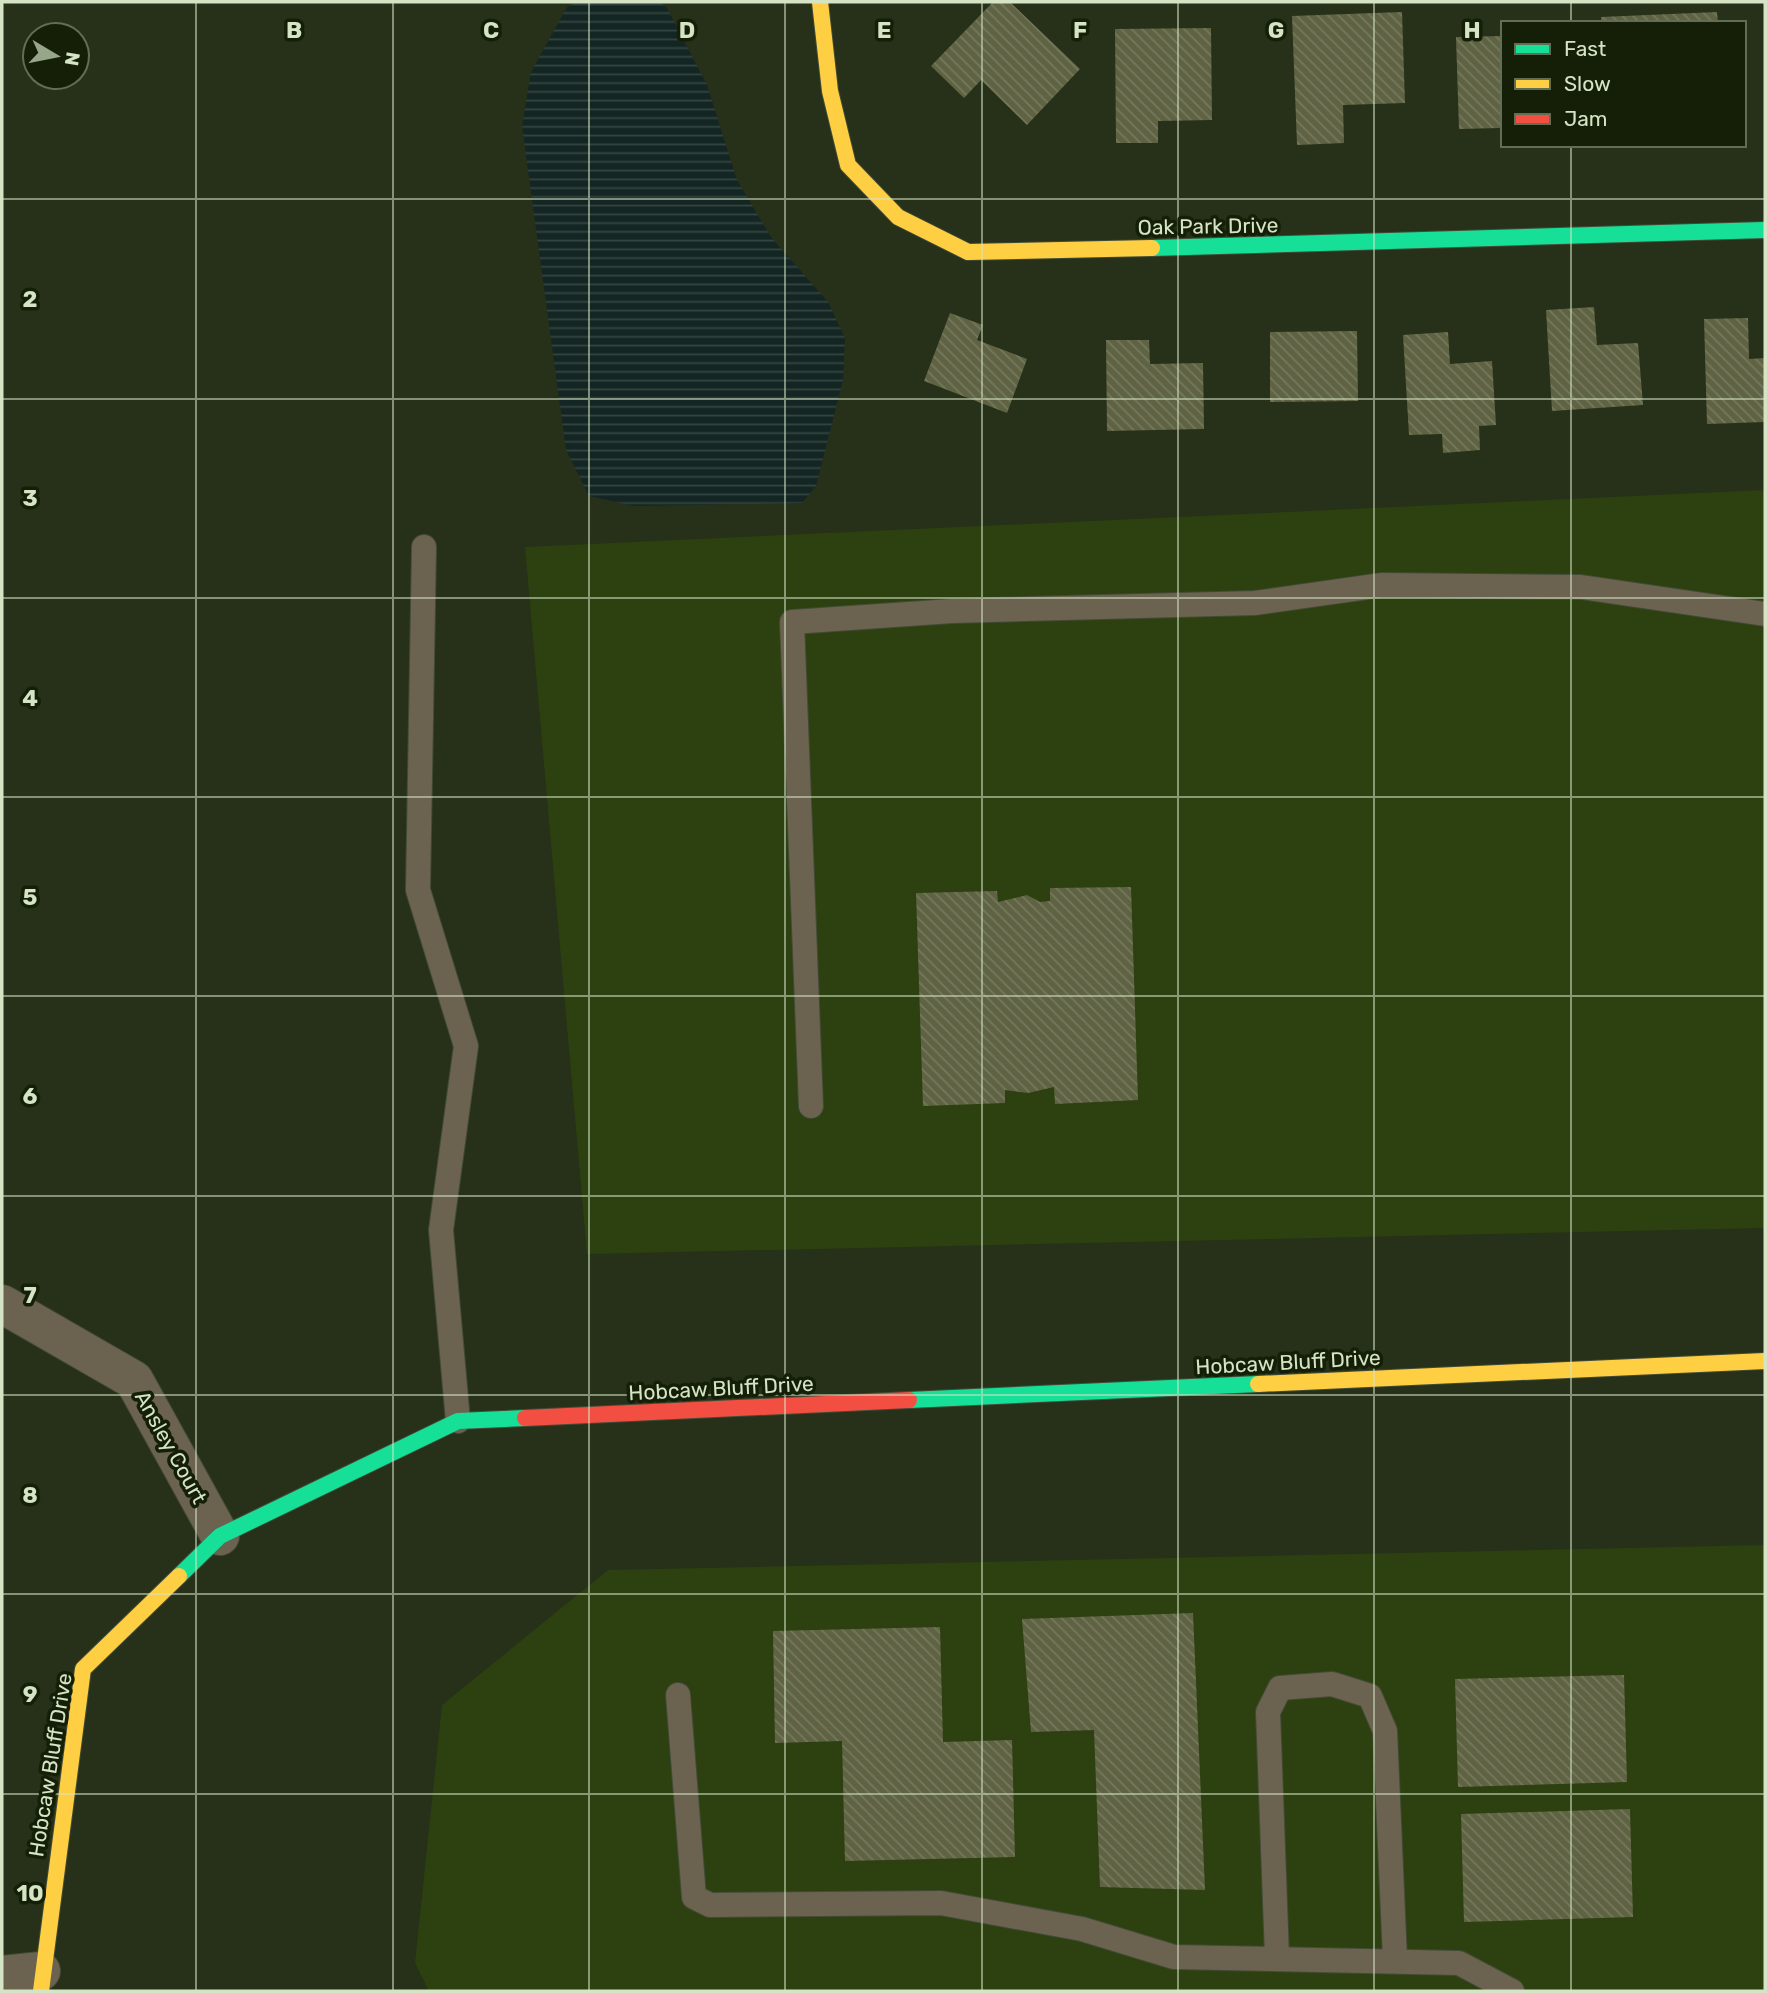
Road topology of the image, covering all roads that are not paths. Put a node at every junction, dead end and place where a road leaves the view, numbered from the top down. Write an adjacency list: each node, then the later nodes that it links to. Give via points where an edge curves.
1 (820, 2): 2 (street, Oak Park Drive, via 830,91 848,165 898,218 968,252)
2 (1765, 230)
3 (424, 547): 8 (lane, via 418,890 466,1046 441,1230)
4 (1765, 614): 5 (lane, via 1581,587 1382,585 1255,603 952,611 792,622)
5 (811, 1106)
6 (2, 1304): 9 (street, Ansley Court, via 134,1380)
7 (1765, 1361): 8 (street, Hobcaw Bluff Drive)
8 (458, 1421): 9 (street, Hobcaw Bluff Drive)
9 (220, 1536): 14 (street, Hobcaw Bluff Drive, via 83,1669)
10 (678, 1695): 11 (lane, via 694,1897 710,1905 941,1903 1082,1929 1174,1957)
11 (1277, 1957): 12 (lane); 12 (lane, via 1268,1712 1280,1688 1332,1684 1370,1696 1385,1731)
12 (1395, 1960): 15 (lane, via 1460,1963)
13 (2, 1975): 14 (street)
14 (41, 1981)
15 (1512, 1991)

